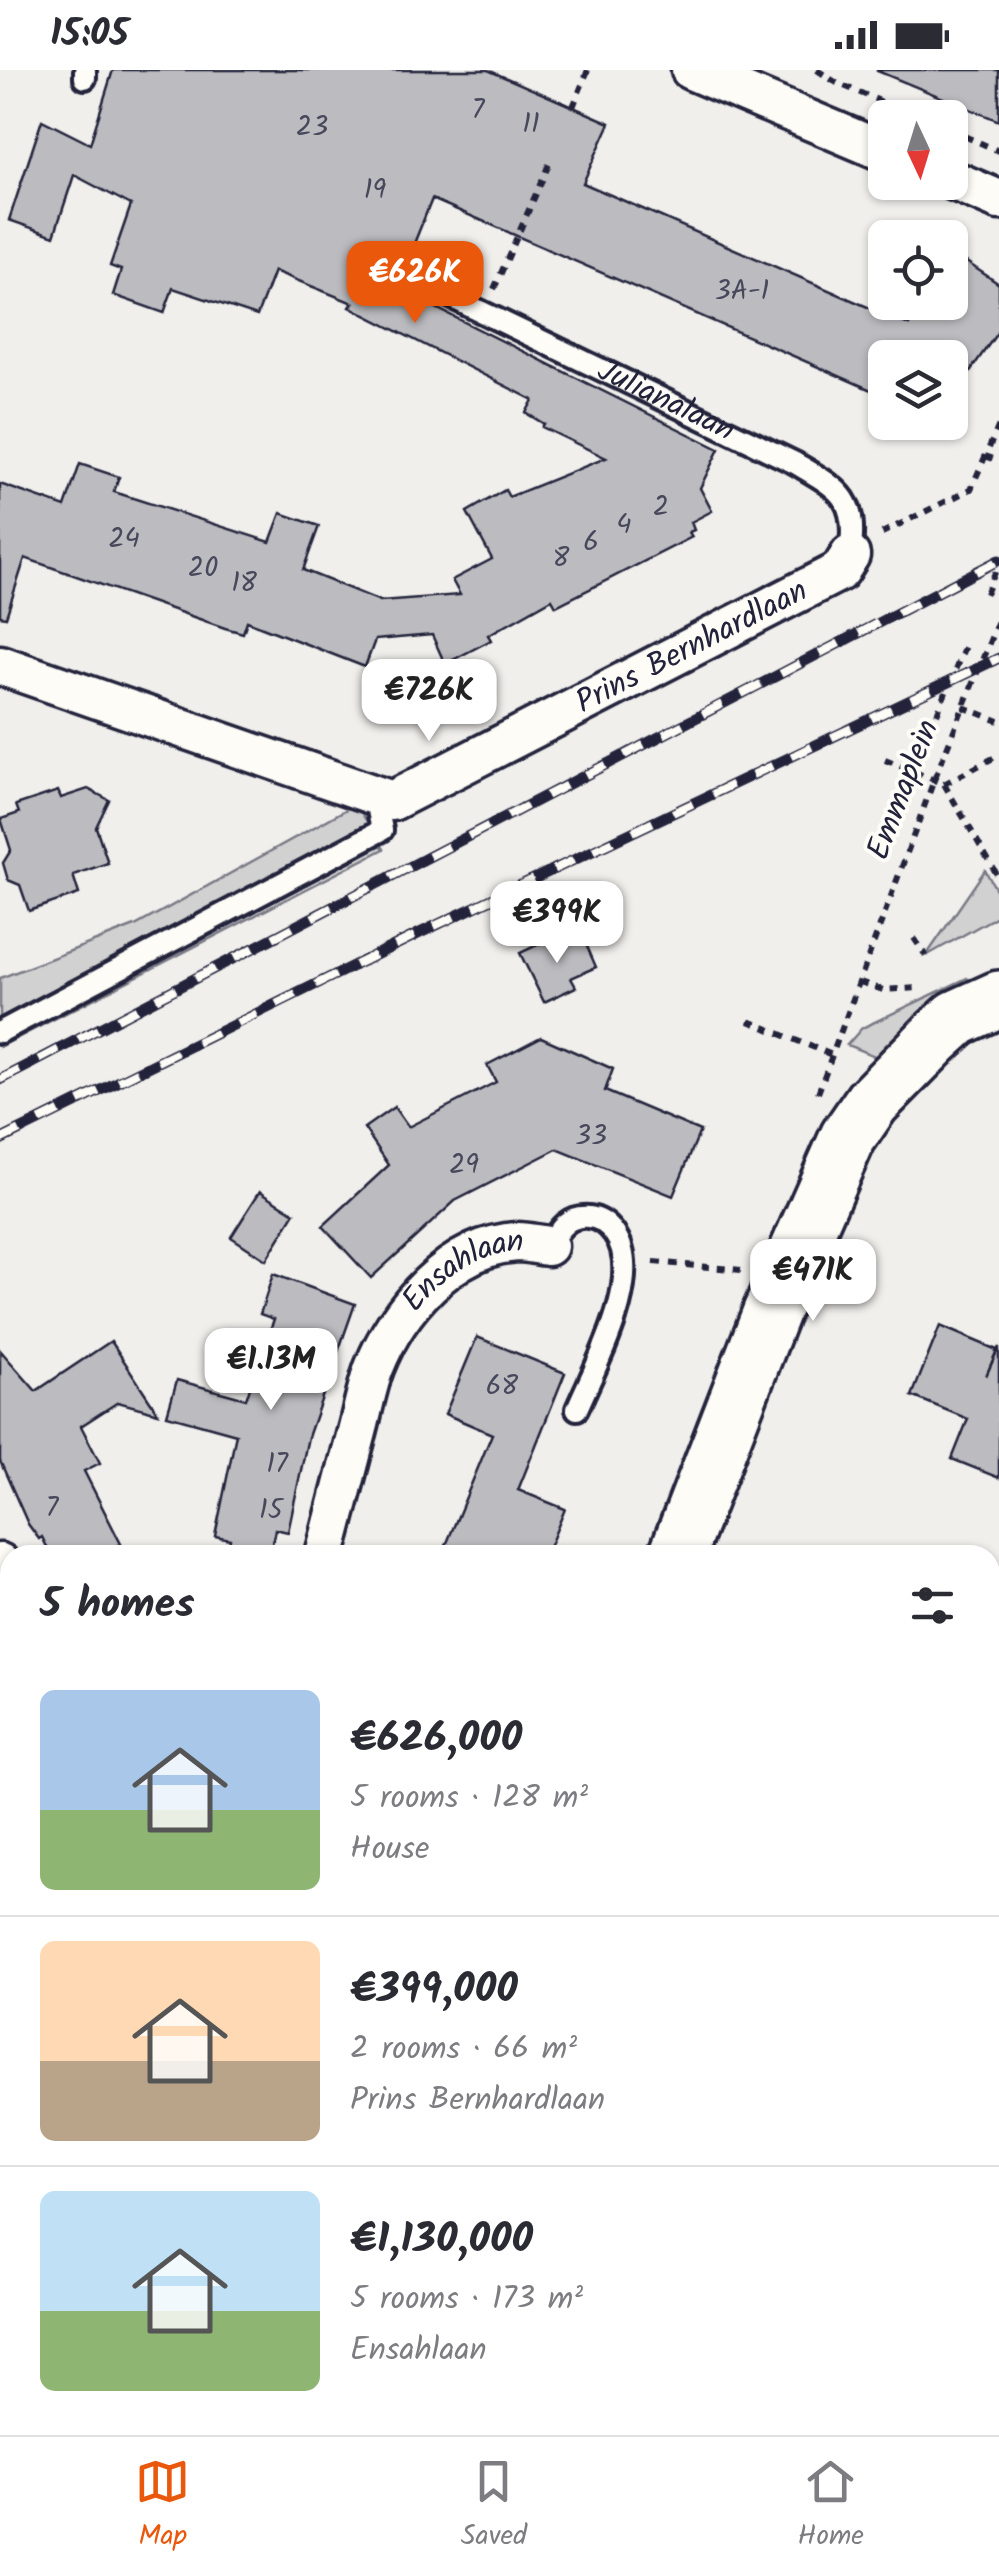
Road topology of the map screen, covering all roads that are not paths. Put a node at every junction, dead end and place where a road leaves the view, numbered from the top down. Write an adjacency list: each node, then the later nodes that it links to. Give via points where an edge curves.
1 (691, 70): 2 (street)
2 (868, 145)
3 (968, 187): 4 (street)
4 (999, 200)
5 (430, 287): 6 (lane, Julianalaan, via 838,488 850,514)
6 (850, 555): 8 (street, Prins Bernhardlaan, via 840,570 392,802)
7 (0, 664): 8 (street, Prins Bernhardlaan)
8 (376, 795): 10 (lane, via 382,830)
9 (999, 999): 12 (main road, via 957,1018)
10 (0, 1032)
11 (999, 1036): 12 (main road)
12 (912, 1063): 16 (main road, via 848,1136)
13 (548, 1246): 14 (lane, via 577,1216 596,1218 612,1229 626,1260 614,1320); 15 (street, Ensahlaan, via 518,1242 468,1258 422,1291 397,1324 374,1368)
14 (578, 1409)
15 (328, 1545)
16 (681, 1545)

